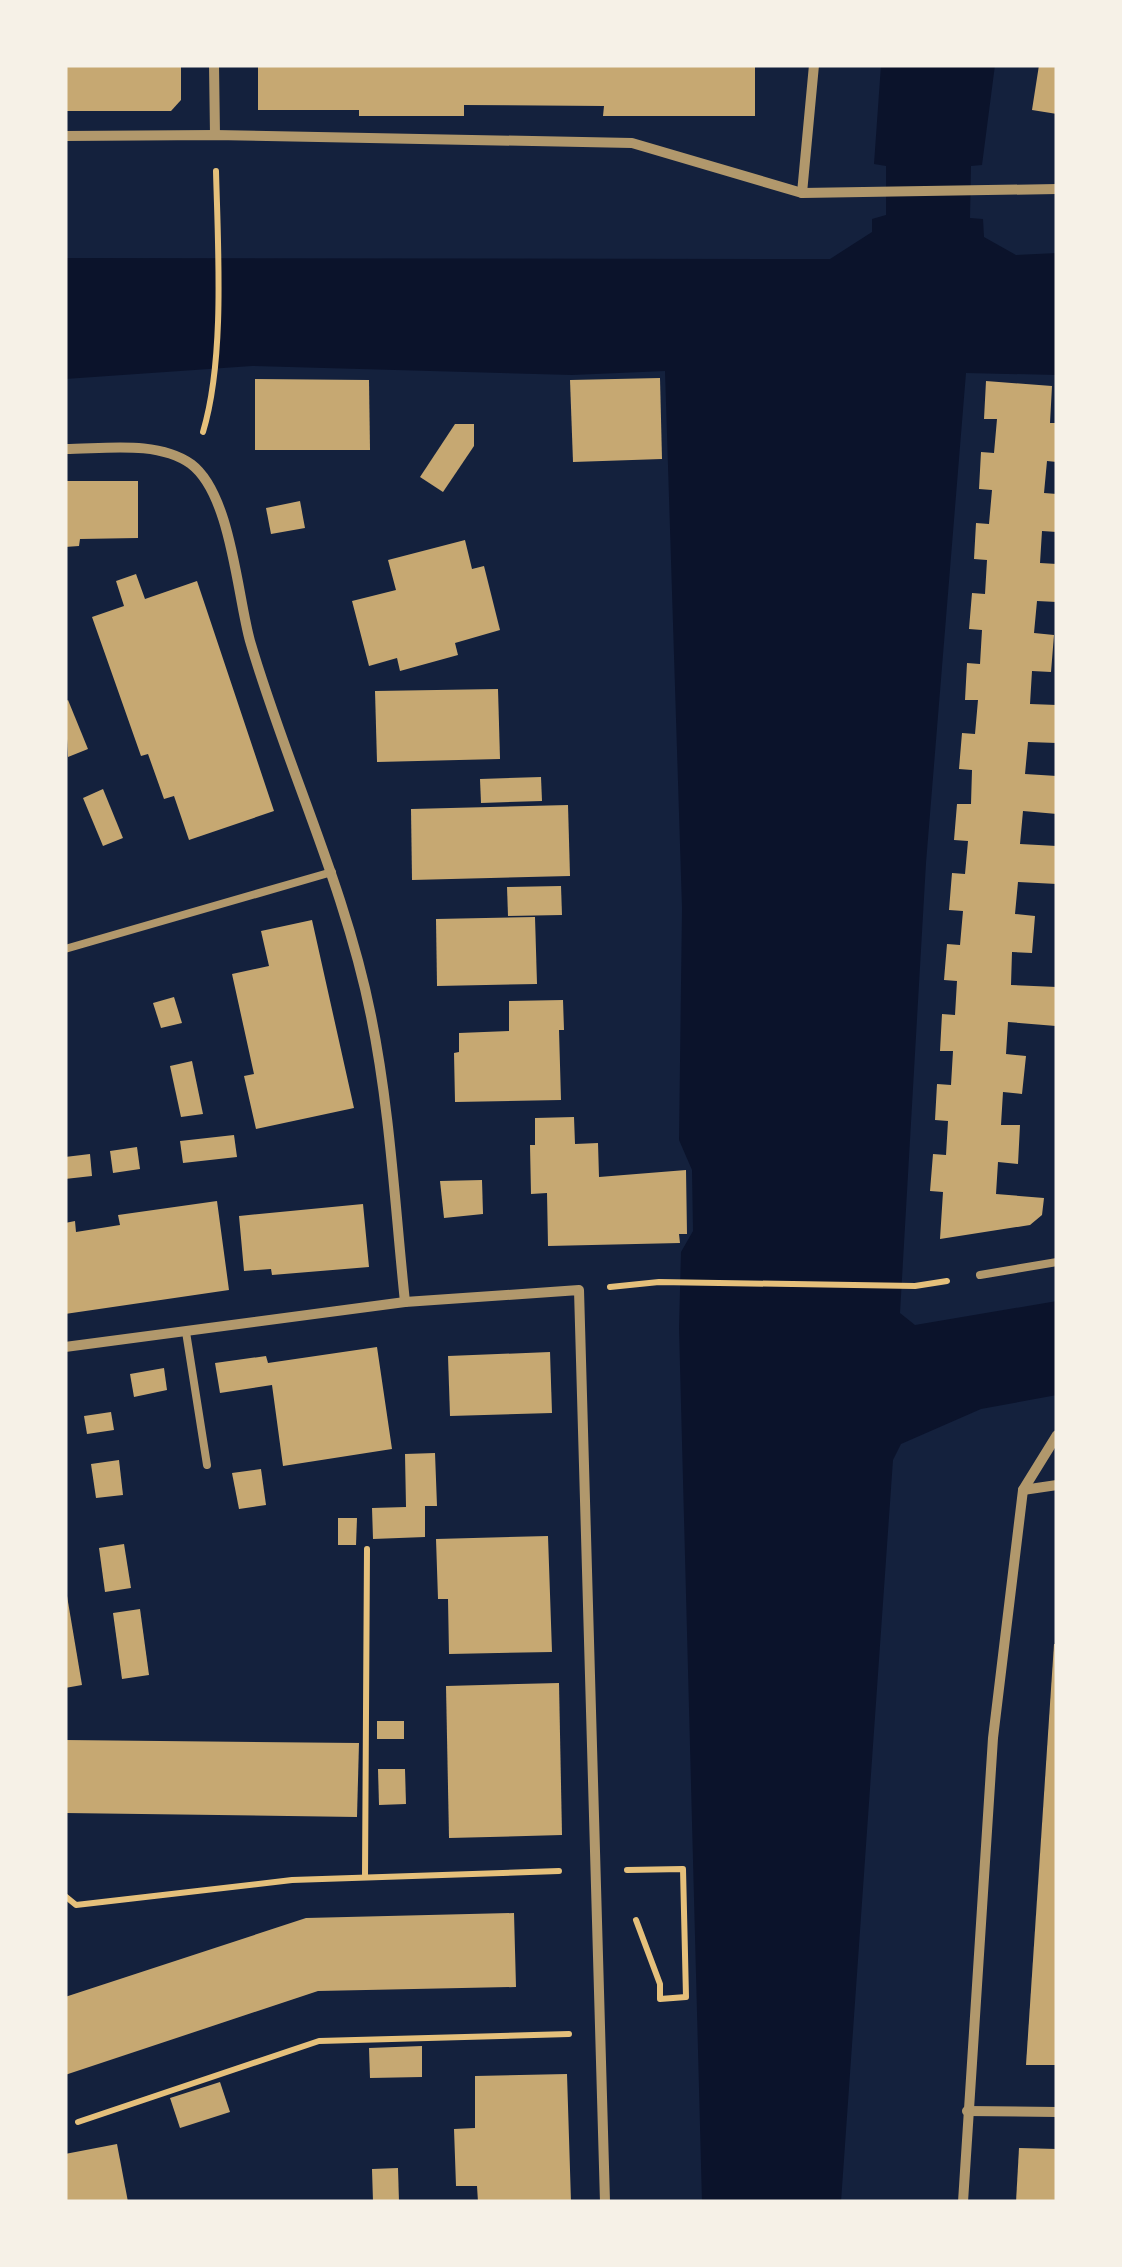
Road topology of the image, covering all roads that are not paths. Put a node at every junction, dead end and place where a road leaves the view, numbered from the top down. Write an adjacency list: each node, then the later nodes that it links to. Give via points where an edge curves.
1 (214, 65): 3 (street)
2 (814, 65): 6 (street)
3 (215, 135): 4 (street); 6 (street, via 632,143)
4 (65, 136)
5 (1057, 189): 6 (street)
6 (802, 193)
7 (65, 450): 8 (street, via 163,451 192,465 212,492 250,641)
8 (332, 872): 9 (lane); 12 (street, via 371,1016)
9 (65, 949)
10 (1057, 1262): 11 (lane)
11 (980, 1275)
12 (405, 1302): 13 (street); 21 (street, via 579,1290)
13 (186, 1332): 14 (street); 16 (lane)
14 (65, 1347)
15 (1057, 1436): 18 (street)
16 (206, 1464)
17 (1057, 1484): 18 (street)
18 (1023, 1490): 19 (street, via 993,1738)
19 (967, 2112): 20 (street); 22 (street)
20 (1057, 2112)
21 (605, 2202)
22 (963, 2202)

